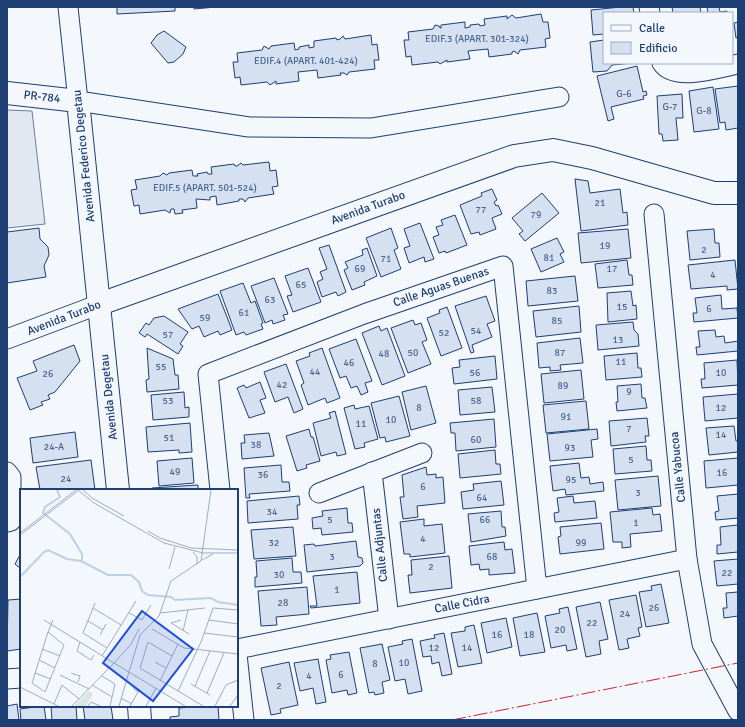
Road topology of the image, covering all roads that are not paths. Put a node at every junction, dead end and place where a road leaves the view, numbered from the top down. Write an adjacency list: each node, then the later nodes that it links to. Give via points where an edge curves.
1 (68, 7): 6 (street, Avenida Federico Degetau)
2 (663, 64): 3 (street, via 666,69 681,74)
3 (738, 64)
4 (7, 94): 6 (main road, PR-784 / PR-784)
5 (559, 97): 6 (street, via 371,128 249,127)
6 (78, 101): 9 (main road, Avenida Federico Degetau / PR-784)
7 (738, 193): 9 (main road, Avenida Turabo, via 714,193 592,158 553,150 514,156)
8 (654, 214): 18 (street, Calle Yabucoa)
9 (100, 304): 10 (street, Avenida Turabo); 14 (main road, Avenida Degetau)
10 (7, 340)
11 (422, 453): 13 (street)
12 (7, 472): 17 (street, via 11,477 11,521)
13 (372, 472): 16 (street); 20 (street, Calle Adjuntas)
14 (118, 489)
15 (220, 489): 19 (street, Calle Aguas Buenas, via 208,374 364,314 502,266)
16 (319, 493)
17 (7, 522)
18 (687, 559): 19 (street, Calle Cidra); 26 (street, Calle Yabucoa, via 702,644)
19 (537, 589): 20 (street, Calle Cidra)
20 (389, 619): 21 (street, Calle Cidra)
21 (238, 649)
22 (238, 663): 28 (street)
23 (20, 678): 24 (street)
24 (7, 679)
25 (138, 707): 27 (main road)
26 (738, 711)
27 (140, 720)
28 (244, 720)

